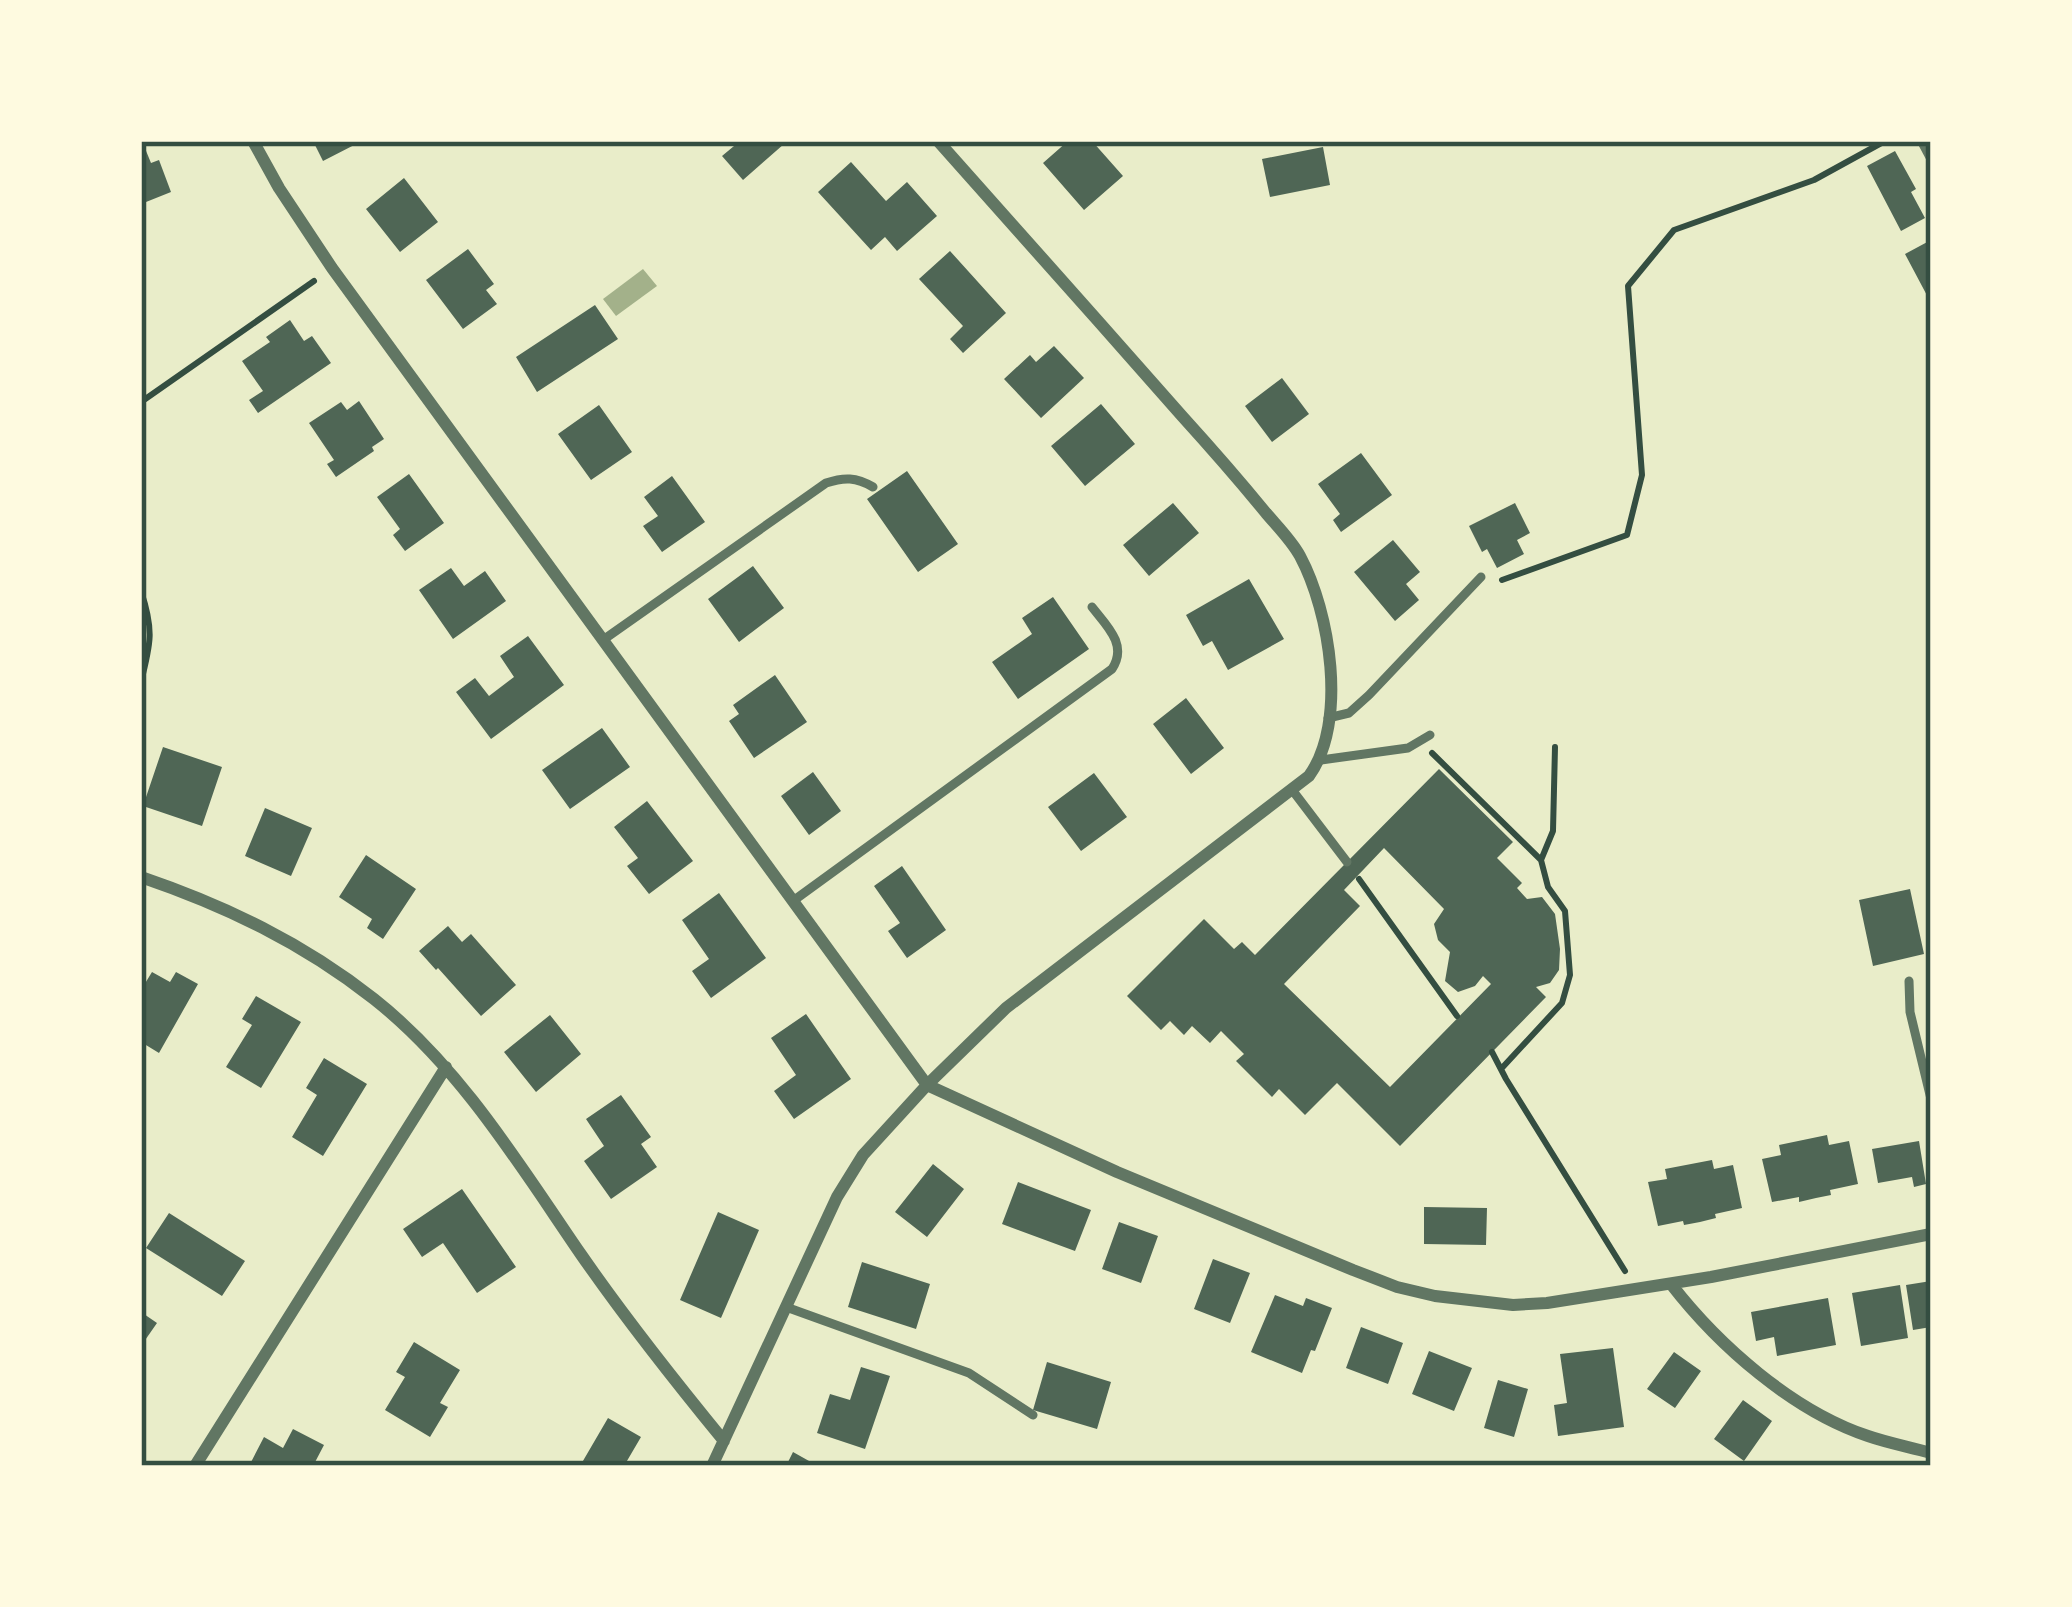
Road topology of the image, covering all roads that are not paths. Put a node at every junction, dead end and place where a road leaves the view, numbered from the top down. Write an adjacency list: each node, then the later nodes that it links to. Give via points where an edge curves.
1 (253, 141): 8 (street, via 332,268)
2 (938, 141): 9 (street, via 1298,552 1327,635)
3 (1923, 141): 4 (street)
4 (1931, 156)
5 (873, 487): 8 (lane, via 848,477 826,483)
6 (1481, 577): 9 (lane, via 1369,695)
7 (1092, 607): 15 (lane, via 1117,641 1112,669)
8 (603, 640): 15 (street)
9 (1328, 718): 11 (street)
10 (1426, 738): 11 (lane, via 1408,748)
11 (1321, 760): 12 (street)
12 (1293, 790): 13 (lane); 18 (street, via 1006,1008)
13 (1347, 862)
14 (141, 877): 17 (street, via 296,943 377,1001)
15 (793, 901): 18 (street)
16 (1910, 981): 19 (lane)
17 (446, 1067): 24 (street); 26 (street)
18 (927, 1085): 21 (street, via 1397,1287 1513,1305); 22 (street, via 863,1155)
19 (1931, 1099)
20 (1931, 1234): 21 (street)
21 (1671, 1284): 25 (street, via 1737,1354 1820,1416)
22 (786, 1307): 23 (lane, via 969,1372); 24 (street)
23 (1033, 1415)
24 (724, 1441): 27 (street)
25 (1931, 1453)
26 (195, 1466)
27 (712, 1466)

